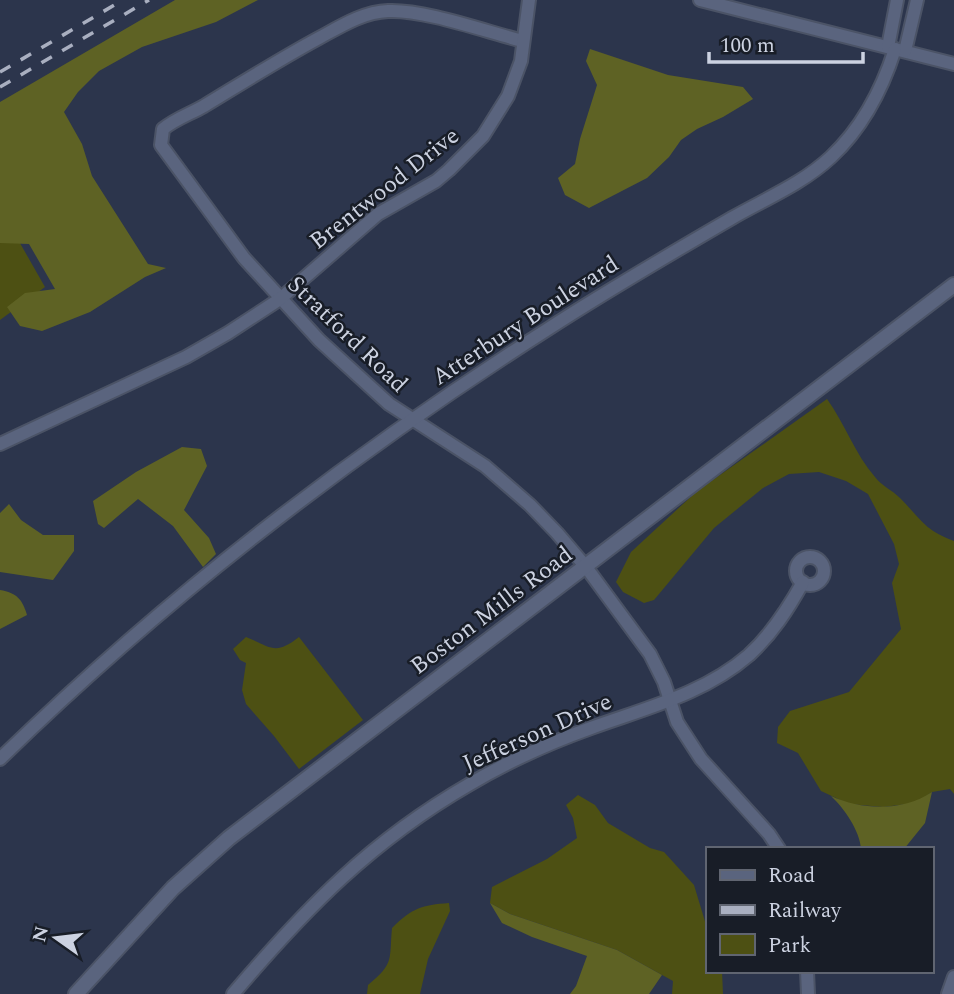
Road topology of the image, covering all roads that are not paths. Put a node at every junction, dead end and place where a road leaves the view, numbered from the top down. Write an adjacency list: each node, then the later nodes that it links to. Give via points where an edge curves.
1 (529, 0): 5 (street, Brentwood Drive)
2 (700, 0): 6 (street)
3 (897, 0): 6 (street, Atterbury Boulevard)
4 (917, 0): 6 (street, Atterbury Boulevard)
5 (523, 41): 9 (street, Brentwood Drive, via 508,96 468,153 436,181 378,214); 9 (street, Stratford Road, via 411,12 373,12 306,45 163,129 160,145 170,160)
6 (896, 49): 7 (street); 10 (street, Atterbury Boulevard, via 871,107 842,146 807,176 648,266)
7 (954, 64)
8 (954, 285): 12 (street, Boston Mills Road)
9 (280, 299): 10 (street, Stratford Road, via 388,404); 11 (street, Brentwood Drive, via 186,357)
10 (413, 419): 12 (street, Stratford Road, via 504,482); 15 (street, Atterbury Boulevard, via 237,551 121,647)
11 (0, 444)
12 (586, 567): 14 (street, Stratford Road, via 650,654); 19 (street, Boston Mills Road, via 229,838 173,888)
13 (803, 582): 14 (street, Jefferson Drive, via 786,614 750,654 722,675)
14 (670, 700): 16 (street, Stratford Road, via 677,722 701,759); 20 (street, Jefferson Drive, via 529,753 418,816 327,890)
15 (0, 759)
16 (778, 847)
17 (807, 973): 21 (street)
18 (954, 977): 22 (street)
19 (76, 994)
20 (233, 994)
21 (808, 994)
22 (948, 994)

